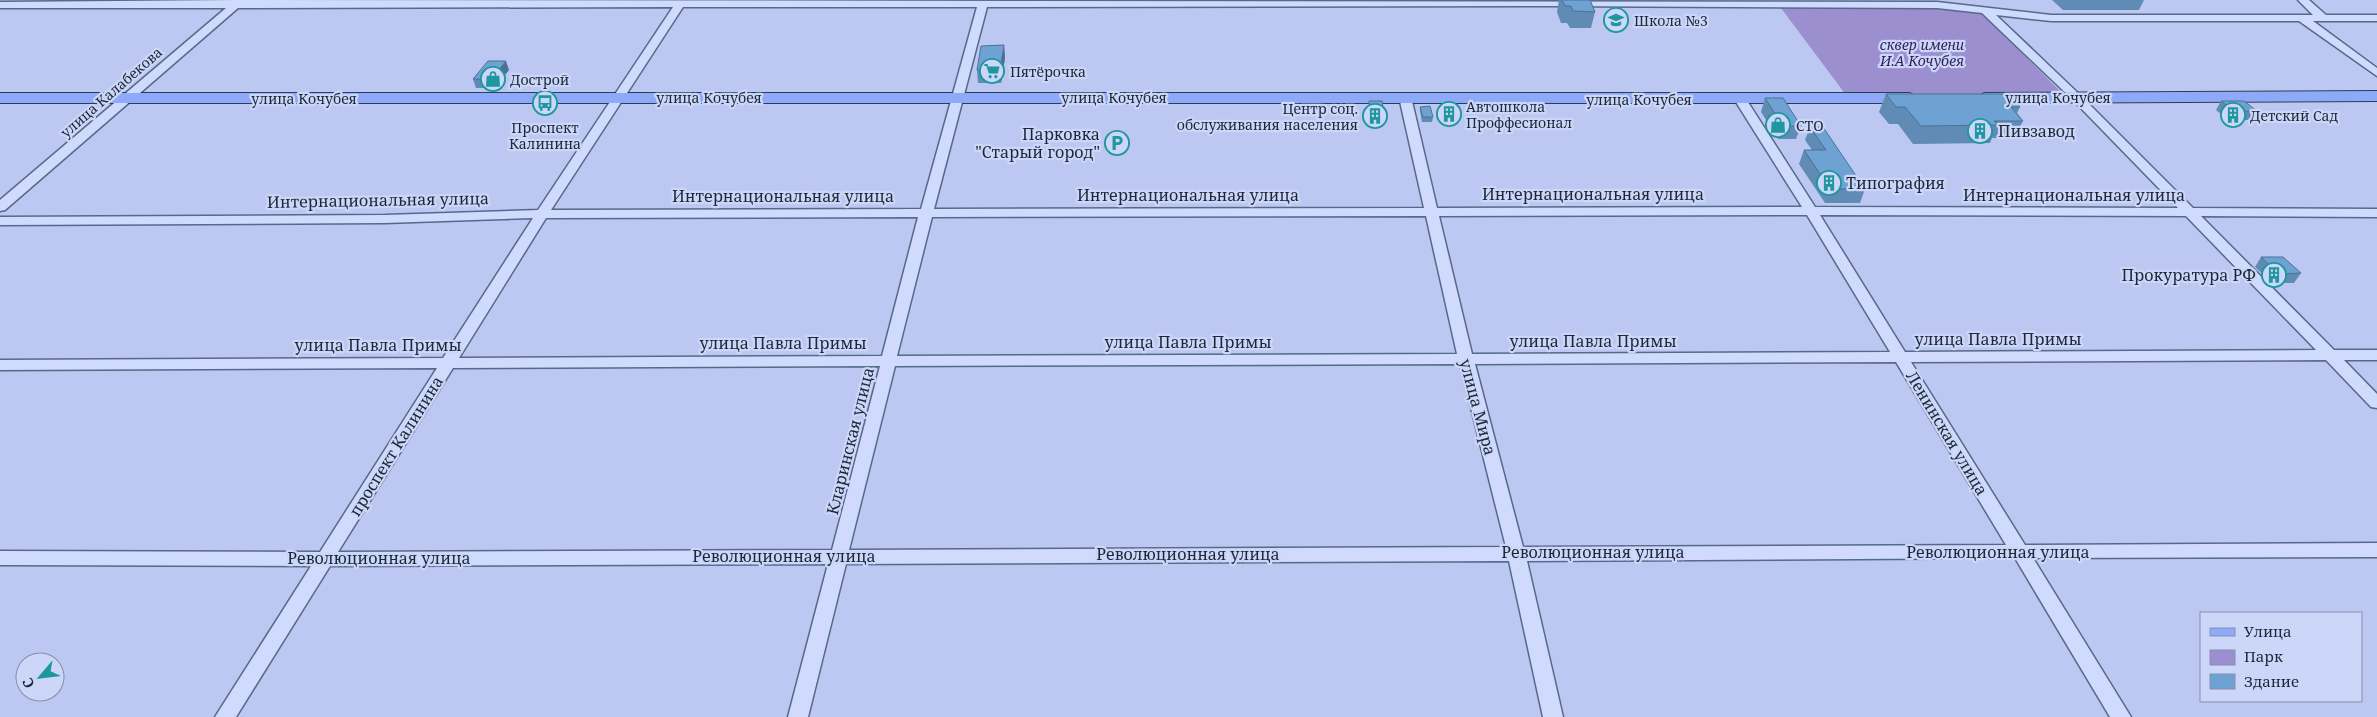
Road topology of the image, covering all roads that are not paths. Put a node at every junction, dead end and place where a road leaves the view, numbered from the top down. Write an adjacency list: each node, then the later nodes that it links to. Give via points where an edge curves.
1 (2005, 0): 11 (street)
2 (2303, 0): 13 (street)
3 (239, 2): 4 (street); 9 (street); 21 (street, улица Калабекова)
4 (538, 2): 5 (street)
5 (682, 2): 6 (street); 17 (street, проспект Калинина)
6 (983, 2): 7 (street); 18 (street, Кларинская улица)
7 (1459, 2): 8 (street)
8 (1847, 2): 10 (street)
9 (0, 5)
10 (1985, 10): 11 (street); 19 (street)
11 (2003, 12): 12 (street, via 2051,18)
12 (2300, 17): 13 (street); 15 (street)
13 (2322, 18): 14 (street)
14 (2377, 18)
15 (2377, 73)
16 (2377, 96): 19 (main road, улица Кочубея)
17 (620, 97): 18 (main road, улица Кочубея); 21 (main road, улица Кочубея); 32 (street, проспект Калинина)
18 (959, 97): 22 (main road, улица Кочубея); 30 (street, Кларинская улица)
19 (2076, 97): 24 (main road, улица Кочубея); 31 (street)
20 (0, 98): 21 (main road, улица Кочубея)
21 (127, 98): 26 (street, улица Калабекова)
22 (1405, 98): 25 (main road, улица Кочубея); 28 (street, улица Мира)
23 (1927, 98): 25 (main road, улица Кочубея)
24 (1966, 98)
25 (1740, 99): 27 (street, Ленинская улица)
26 (0, 207)
27 (1811, 211): 28 (street, Интернациональная улица); 31 (street, Интернациональная улица); 36 (street, Ленинская улица)
28 (1431, 212): 30 (street, Интернациональная улица); 37 (street, улица Мира)
29 (2377, 212): 31 (street, Интернациональная улица)
30 (926, 213): 32 (street, Интернациональная улица); 38 (street, Кларинская улица)
31 (2188, 213): 34 (street)
32 (542, 214): 33 (street, Интернациональная улица, via 385,219); 39 (street, проспект Калинина)
33 (0, 221)
34 (2329, 355): 35 (street, улица Павла Примы); 36 (street, улица Павла Примы); 41 (street)
35 (2377, 355)
36 (1900, 357): 37 (street, улица Павла Примы); 44 (street, Ленинская улица)
37 (1466, 359): 38 (street, улица Павла Примы); 43 (street, улица Мира)
38 (889, 360): 39 (street, улица Павла Примы); 45 (street, Кларинская улица)
39 (449, 362): 40 (street, улица Павла Примы); 47 (street, проспект Калинина)
40 (0, 365)
41 (2377, 403)
42 (2377, 550): 44 (street, Революционная улица)
43 (1516, 552): 44 (street, Революционная улица); 45 (street, Революционная улица); 50 (street, улица Мира)
44 (2019, 552): 51 (street, Ленинская улица)
45 (840, 555): 47 (street, Революционная улица); 49 (street, Кларинская улица)
46 (0, 558): 47 (street, Революционная улица)
47 (326, 558): 48 (street, проспект Калинина)
48 (225, 717)
49 (798, 717)
50 (1553, 717)
51 (2121, 717)

